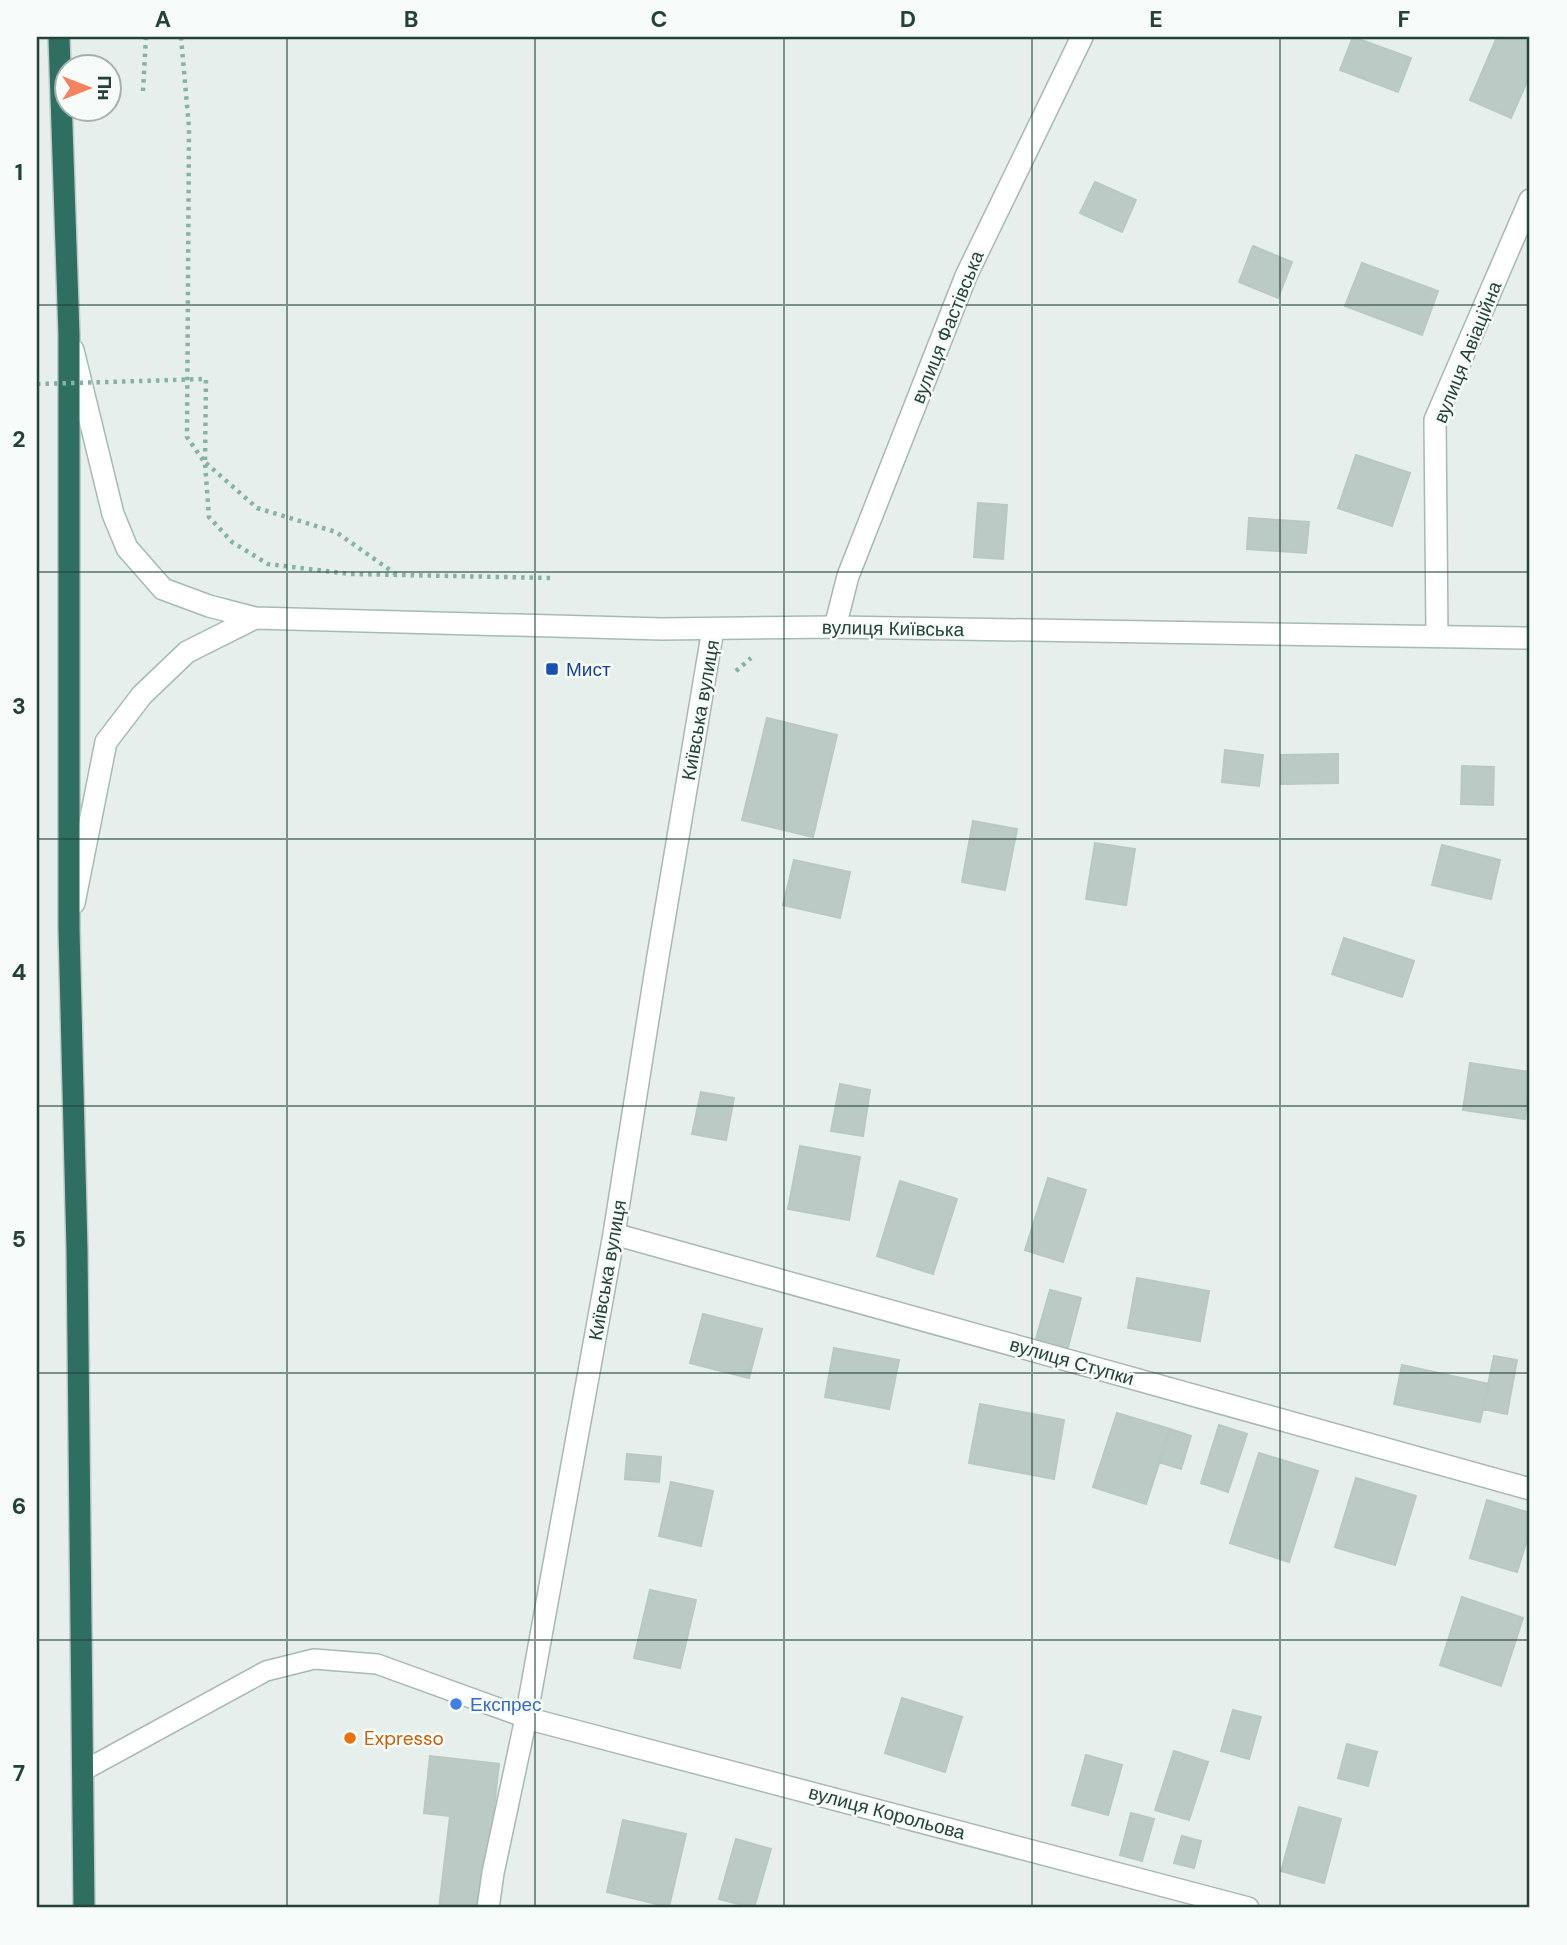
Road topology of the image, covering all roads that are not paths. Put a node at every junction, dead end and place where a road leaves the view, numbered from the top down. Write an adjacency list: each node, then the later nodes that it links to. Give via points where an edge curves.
1 (59, 37): 4 (highway)
2 (1082, 37): 6 (street, вулиця Фастівська, via 966,276 848,576)
3 (1530, 200): 8 (street, вулиця Авіаційна, via 1435,420)
4 (69, 335): 5 (street, via 113,514 127,548 163,589); 10 (highway)
5 (255, 618): 7 (street, вулиця Київська); 10 (street, via 187,652 142,695 106,742)
6 (835, 627): 7 (street, вулиця Київська); 8 (street, вулиця Київська)
7 (713, 629): 11 (street, Київська вулиця)
8 (1437, 636): 9 (street, вулиця Київська)
9 (1530, 638)
10 (68, 929): 14 (highway)
11 (614, 1234): 12 (street, вулиця Ступки); 13 (street, Київська вулиця)
12 (1530, 1489)
13 (526, 1718): 14 (lane, via 377,1664 314,1659 266,1671); 16 (street, Київська вулиця); 17 (street, вулиця Корольова)
14 (83, 1771): 15 (highway)
15 (84, 1908)
16 (488, 1908)
17 (1248, 1908)

